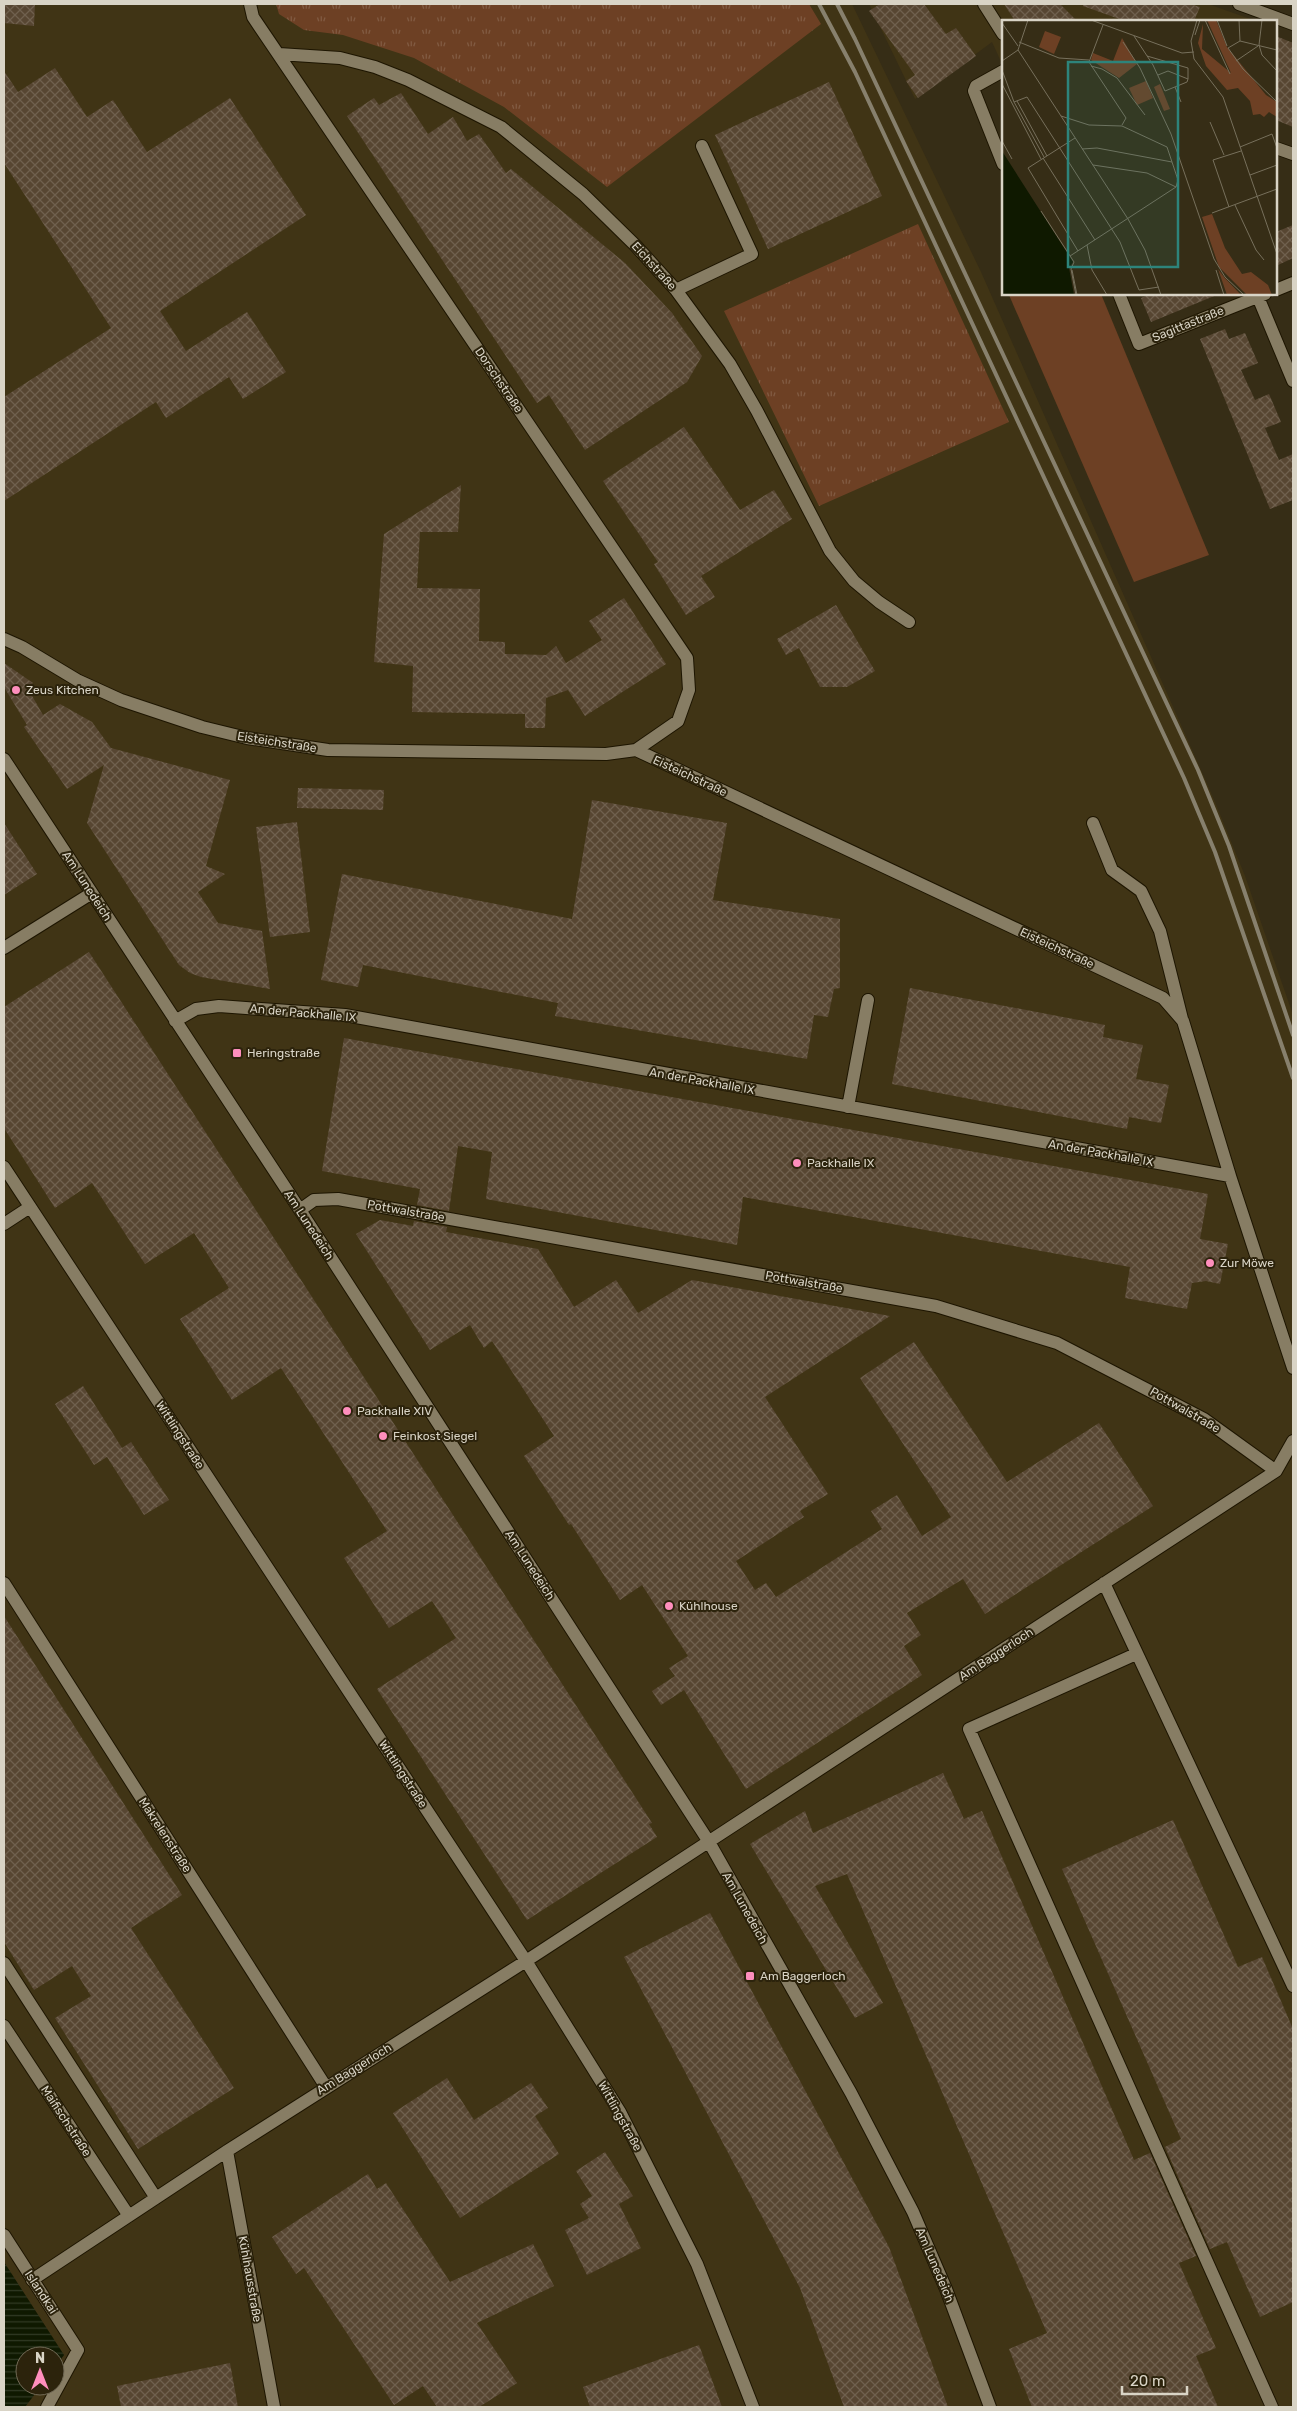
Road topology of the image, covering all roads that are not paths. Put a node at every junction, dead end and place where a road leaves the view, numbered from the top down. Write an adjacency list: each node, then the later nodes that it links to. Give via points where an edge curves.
1 (250, 4): 6 (street, Dorschstraße, via 253,17)
2 (984, 4): 5 (street)
3 (1239, 4): 4 (street)
4 (1293, 24)
5 (1002, 32)
6 (279, 54): 13 (street, Eichstraße, via 340,58 375,67 501,127 583,194); 20 (street, Dorschstraße, via 686,658 689,690 678,721)
7 (1002, 72): 11 (street, via 976,86 974,92)
8 (702, 146): 13 (street, via 752,254)
9 (1277, 148): 10 (street)
10 (1293, 154)
11 (1002, 162)
12 (1293, 283): 14 (street)
13 (676, 290): 18 (street, Eichstraße, via 730,364 830,551 854,581)
14 (1277, 290)
15 (1119, 295): 16 (street, Sagittastraße, via 1139,344)
16 (1262, 295): 17 (street)
17 (1293, 381)
18 (909, 622)
19 (4, 639): 20 (street, Eisteichstraße, via 77,680 121,700 160,715 247,738 328,750 606,754)
20 (636, 750): 27 (street, Eisteichstraße, via 1162,998)
21 (4, 759): 23 (street, Am Lunedeich)
22 (1093, 823): 27 (street, via 1112,870 1141,891 1160,931)
23 (92, 893): 24 (street); 26 (street, Am Lunedeich)
24 (4, 948)
25 (868, 1000): 28 (street)
26 (175, 1021): 28 (street, An der Packhalle IX, via 196,1009 219,1006 345,1015); 32 (street, Am Lunedeich)
27 (1183, 1021): 30 (street, Eisteichstraße)
28 (848, 1107): 30 (street, An der Packhalle IX)
29 (4, 1167): 31 (street, Wittlingstraße)
30 (1230, 1176): 34 (street)
31 (30, 1208): 33 (street); 41 (street, Wittlingstraße)
32 (300, 1210): 36 (street, Pottwalstraße, via 314,1200 338,1199 936,1306 1057,1343 1204,1419); 40 (street, Am Lunedeich)
33 (4, 1224)
34 (1293, 1368)
35 (1293, 1441): 36 (street, Am Baggerloch)
36 (1276, 1471): 38 (street, Am Baggerloch)
37 (4, 1583): 45 (street, Makrelenstraße)
38 (1104, 1583): 39 (street); 40 (street, Am Baggerloch)
39 (1136, 1654): 43 (street); 55 (street, via 969,1730)
40 (709, 1842): 41 (street, Am Baggerloch); 54 (street, Am Lunedeich, via 913,2212)
41 (526, 1960): 45 (street, Am Baggerloch); 53 (street, Wittlingstraße, via 620,2112 697,2264)
42 (4, 1963): 47 (street)
43 (1293, 1986)
44 (4, 2026): 48 (street, Maifischstraße)
45 (326, 2087): 46 (street, Am Baggerloch)
46 (227, 2151): 47 (street, Am Baggerloch); 52 (street, Kühlhausstraße)
47 (156, 2198): 48 (street, Am Baggerloch)
48 (129, 2216): 50 (street, Am Baggerloch)
49 (4, 2235): 50 (street, Islandkai)
50 (32, 2280): 51 (street, Islandkai, via 78,2350)
51 (47, 2407)
52 (274, 2407)
53 (753, 2407)
54 (990, 2407)
55 (1272, 2407)

